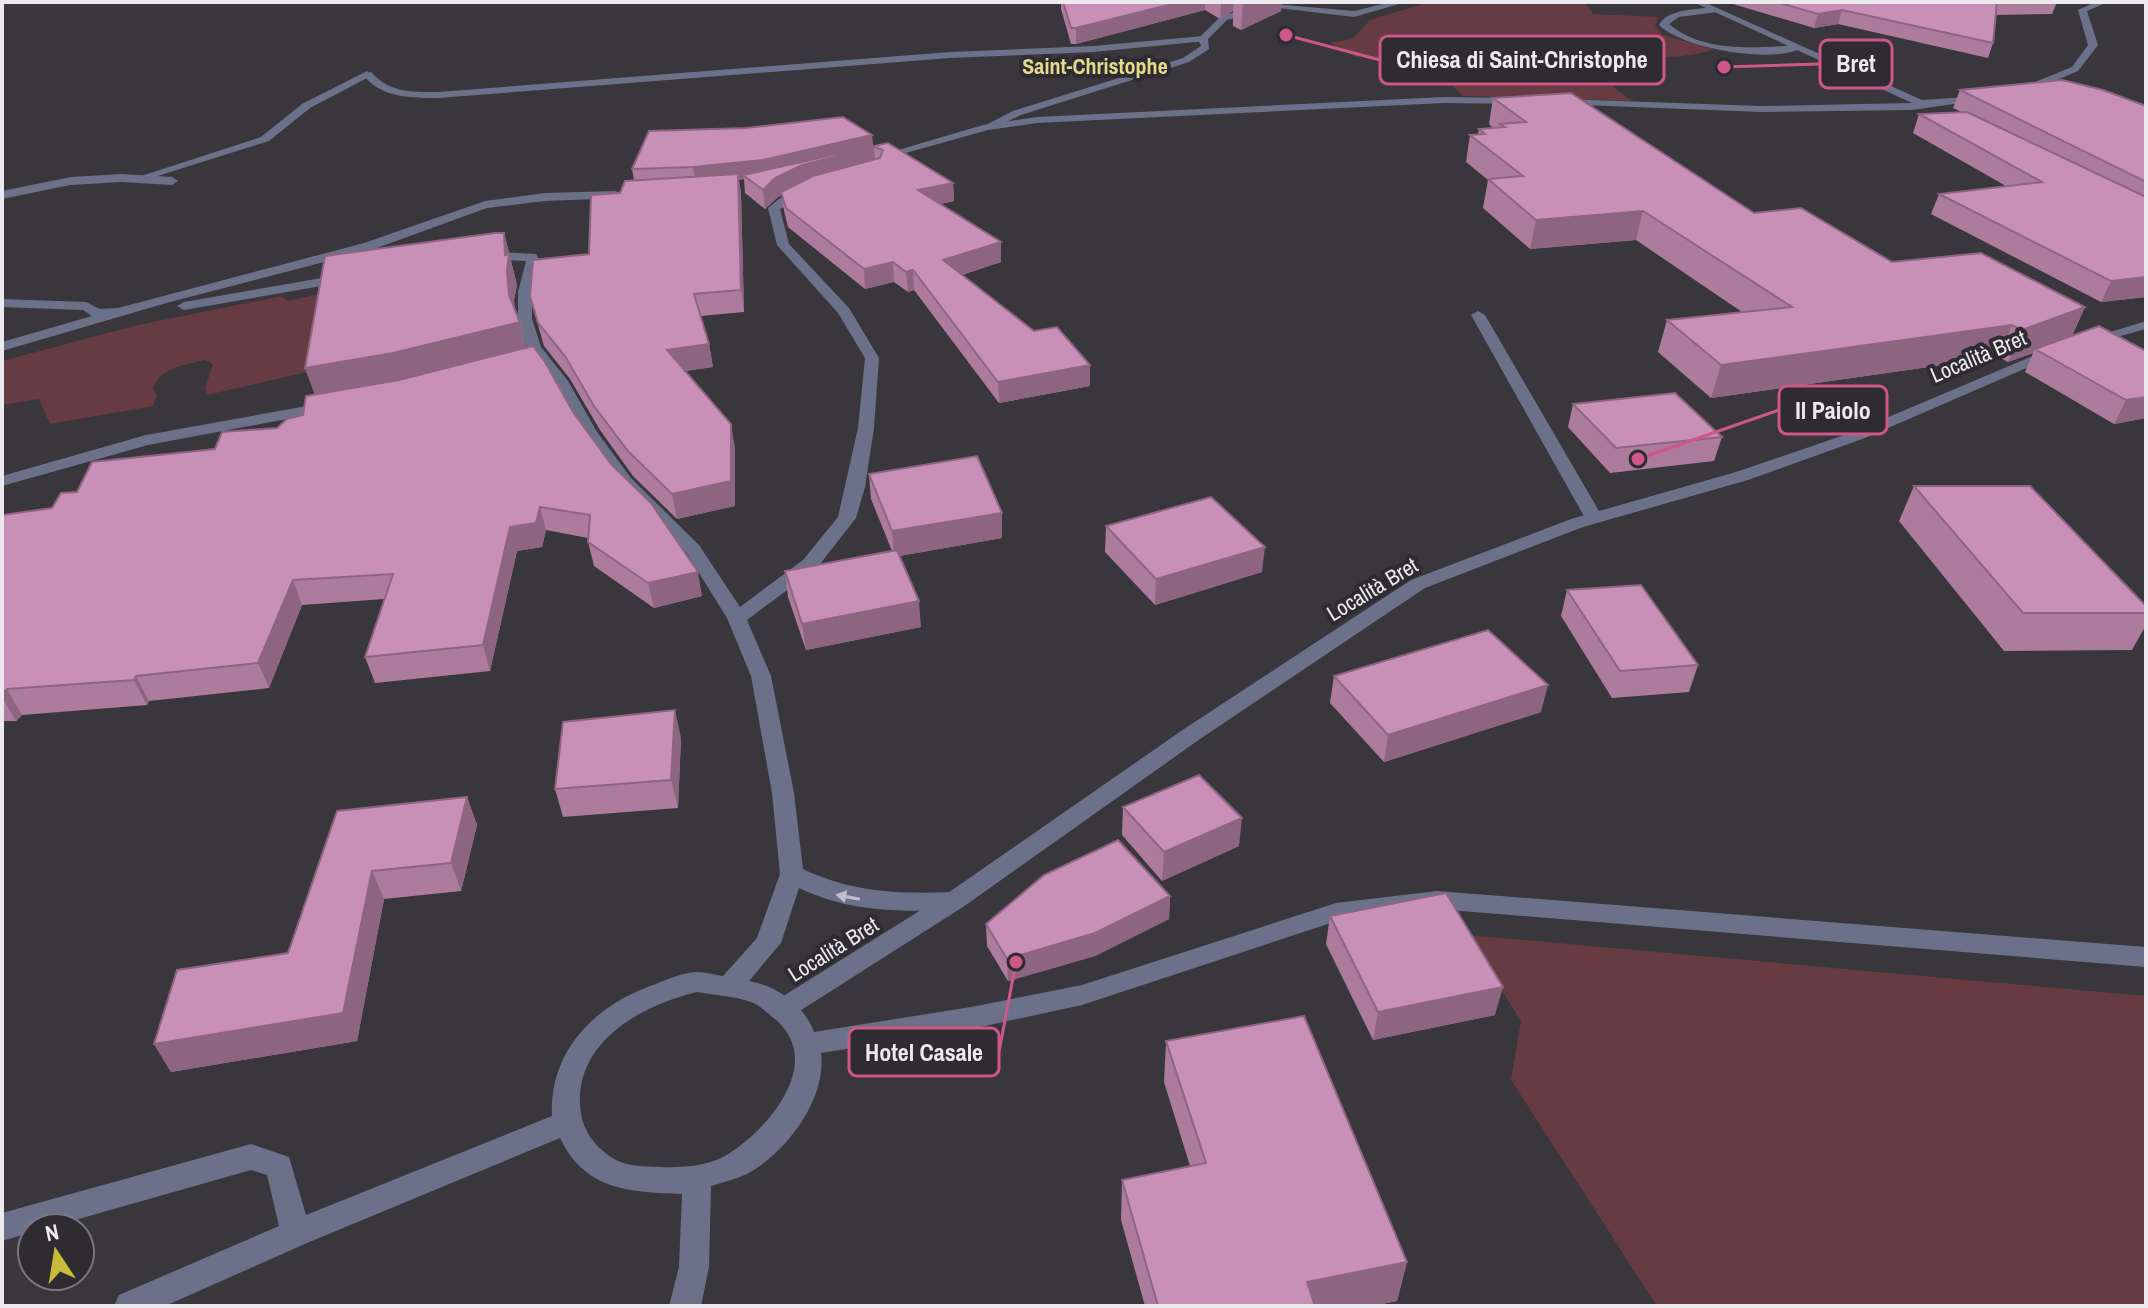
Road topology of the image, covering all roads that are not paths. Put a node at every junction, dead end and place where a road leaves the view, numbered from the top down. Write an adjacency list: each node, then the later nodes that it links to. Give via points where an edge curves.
1 (1402, 2): 5 (street, via 1354,14 1274,7 1235,14)
2 (1697, 2): 4 (street)
3 (2104, 2): 7 (street, via 2082,10 2093,45 2075,69)
4 (1714, 10): 6 (street); 6 (street, via 1677,15 1664,25 1682,38 1714,46)
5 (1203, 39): 13 (street, via 1206,47 1186,60); 15 (street, via 438,95 389,92 367,74 306,106 265,139)
6 (1797, 48): 11 (street)
7 (2016, 93)
8 (2000, 96): 11 (street)
9 (1538, 101): 13 (street, via 1169,112)
10 (1553, 101): 11 (street, via 1762,109)
11 (1921, 103): 12 (street)
12 (1944, 113)
13 (987, 127): 14 (street, via 926,146 928,154 917,160)
14 (870, 166)
15 (141, 178): 16 (street); 19 (street, via 71,181)
16 (172, 181)
17 (816, 189): 32 (street, via 774,208 783,245 844,311 872,358 856,487 847,518 810,564)
18 (634, 194): 23 (street, via 485,205 369,246)
19 (2, 195)
20 (474, 256): 27 (street, via 531,257 525,319)
21 (355, 276): 23 (street)
22 (2, 303): 23 (street, via 86,306 97,313)
23 (129, 311): 26 (street)
24 (1478, 315): 31 (street)
25 (2146, 325): 31 (street, Località Bret, via 2056,350 1859,435 1742,476)
26 (2, 347)
27 (543, 358): 28 (street); 32 (street, via 625,482 693,549)
28 (519, 366)
29 (347, 404): 30 (street, via 146,440)
30 (2, 481)
31 (1594, 518): 34 (street, Località Bret, via 1418,584)
32 (737, 618): 33 (street, via 761,676)
33 (792, 874): 34 (street, one-way to 33, via 883,904 829,893); 36 (street, via 768,943)
34 (954, 901): 37 (street, Località Bret)
35 (2146, 957): 38 (street, via 1437,900 1336,912 1082,995)
36 (732, 983): 37 (street); 39 (street, via 697,982 661,990 626,1007 597,1030 576,1059 564,1091)
37 (786, 1007): 38 (street)
38 (806, 1044): 40 (street, via 808,1080 797,1107 773,1139 739,1164)
39 (566, 1123): 40 (street, via 582,1152 612,1175 652,1184); 42 (street)
40 (697, 1180): 44 (street, via 694,1267)
41 (2, 1227): 42 (street, via 251,1157 279,1166)
42 (296, 1233): 43 (street)
43 (130, 1306)
44 (685, 1306)

